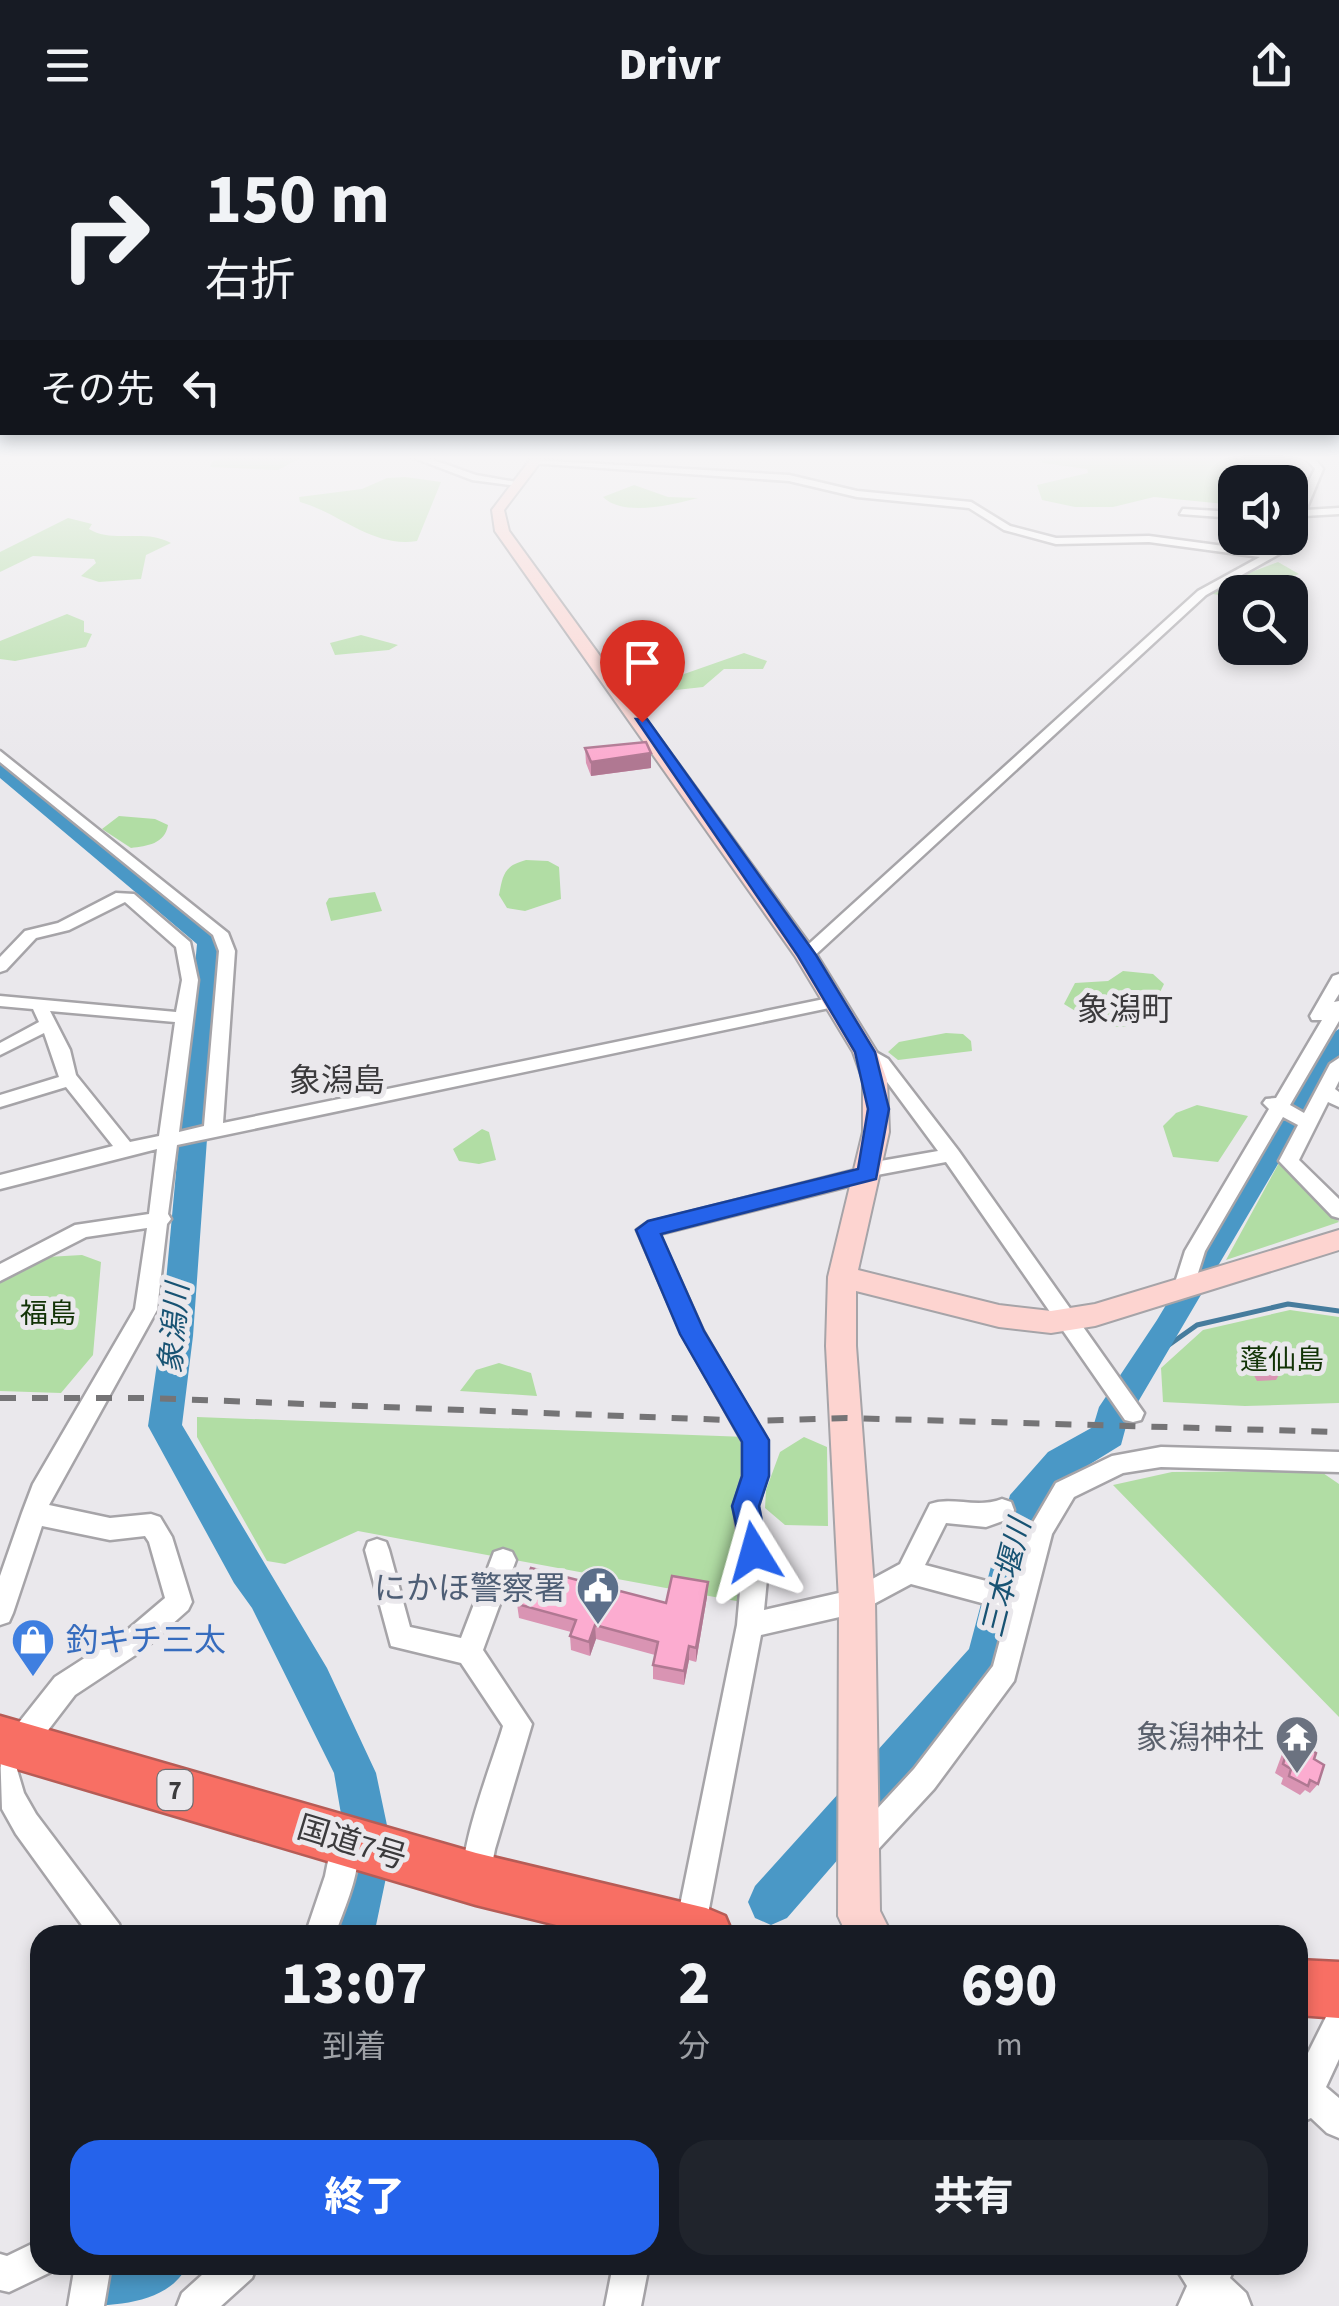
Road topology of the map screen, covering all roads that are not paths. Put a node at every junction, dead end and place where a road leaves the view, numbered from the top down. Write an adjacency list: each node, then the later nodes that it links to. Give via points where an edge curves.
1 (519, 558): 4 (street)
2 (1266, 558): 4 (street, via 1202,593)
3 (0, 755): 21 (street, via 220,933 226,950)
4 (806, 955): 8 (street)
5 (0, 967): 11 (street, via 32,934 129,897 184,945 190,980)
6 (1339, 979): 19 (street, via 1273,1094 1271,1105)
7 (0, 1001): 9 (street)
8 (834, 1002): 14 (street); 21 (street)
9 (39, 1006): 11 (street); 12 (street)
10 (1339, 1006): 19 (street)
11 (184, 1018): 22 (street)
12 (49, 1024): 13 (street); 16 (street)
13 (0, 1050)
14 (865, 1052): 24 (street, via 882,1063); 25 (street, via 878,1109)
15 (1339, 1064): 17 (street)
16 (70, 1080): 18 (street); 23 (street)
17 (1332, 1095): 20 (street)
18 (0, 1101)
19 (1280, 1111): 20 (street); 32 (street, via 1195,1251)
20 (1307, 1123): 27 (street, via 1288,1161)
21 (213, 1132): 22 (street)
22 (167, 1142): 23 (street); 28 (street)
23 (126, 1148): 26 (street)
24 (951, 1155): 25 (street); 33 (street)
25 (868, 1172): 31 (street); 44 (street, via 648,1230 693,1334 755,1440 746,1506 755,1569)
26 (0, 1182)
27 (1339, 1211)
28 (161, 1219): 30 (street, via 82,1230); 37 (street, via 146,1310)
29 (1339, 1240): 32 (street)
30 (0, 1273)
31 (842, 1277): 33 (street, via 1026,1322); 41 (street)
32 (1196, 1285): 33 (street)
33 (1070, 1320): 34 (street)
34 (1133, 1413)
35 (1338, 1464): 42 (street, via 1160,1457 1089,1474 1065,1490 1040,1531)
36 (1002, 1510): 40 (street, via 986,1516 939,1512)
37 (34, 1513): 43 (street); 46 (street, via 110,1529 150,1526 160,1537 179,1602 65,1686)
38 (377, 1550): 45 (street, via 400,1637)
39 (504, 1560): 45 (street)
40 (909, 1572): 41 (street); 42 (street)
41 (857, 1601): 44 (street); 49 (street)
42 (1022, 1602): 49 (street, via 1006,1672 924,1779)
43 (0, 1613)
44 (750, 1626): 54 (street)
45 (469, 1652): 50 (street, via 518,1724)
46 (6, 1749): 47 (street); 48 (highway, 国道7号 / 7)
47 (6, 1803): 51 (street)
48 (346, 1839): 50 (highway, 国道7号 / 7); 52 (street)
49 (860, 1847): 55 (street, via 859,1916)
50 (476, 1879): 53 (highway, 国道7号 / 7)
51 (100, 1925)
52 (323, 1925)
53 (659, 1925)
54 (697, 1925)
55 (865, 1925)
56 (1308, 1988): 57 (highway)
57 (1339, 1990)
58 (1335, 2043): 59 (street)
59 (1308, 2089)
60 (1308, 2103): 61 (street)
61 (1339, 2121)
62 (30, 2263): 63 (street)
63 (0, 2272)
64 (91, 2275): 67 (street)
65 (228, 2275): 68 (street)
66 (629, 2275): 69 (street)
67 (86, 2306)
68 (195, 2306)
69 (623, 2306)

